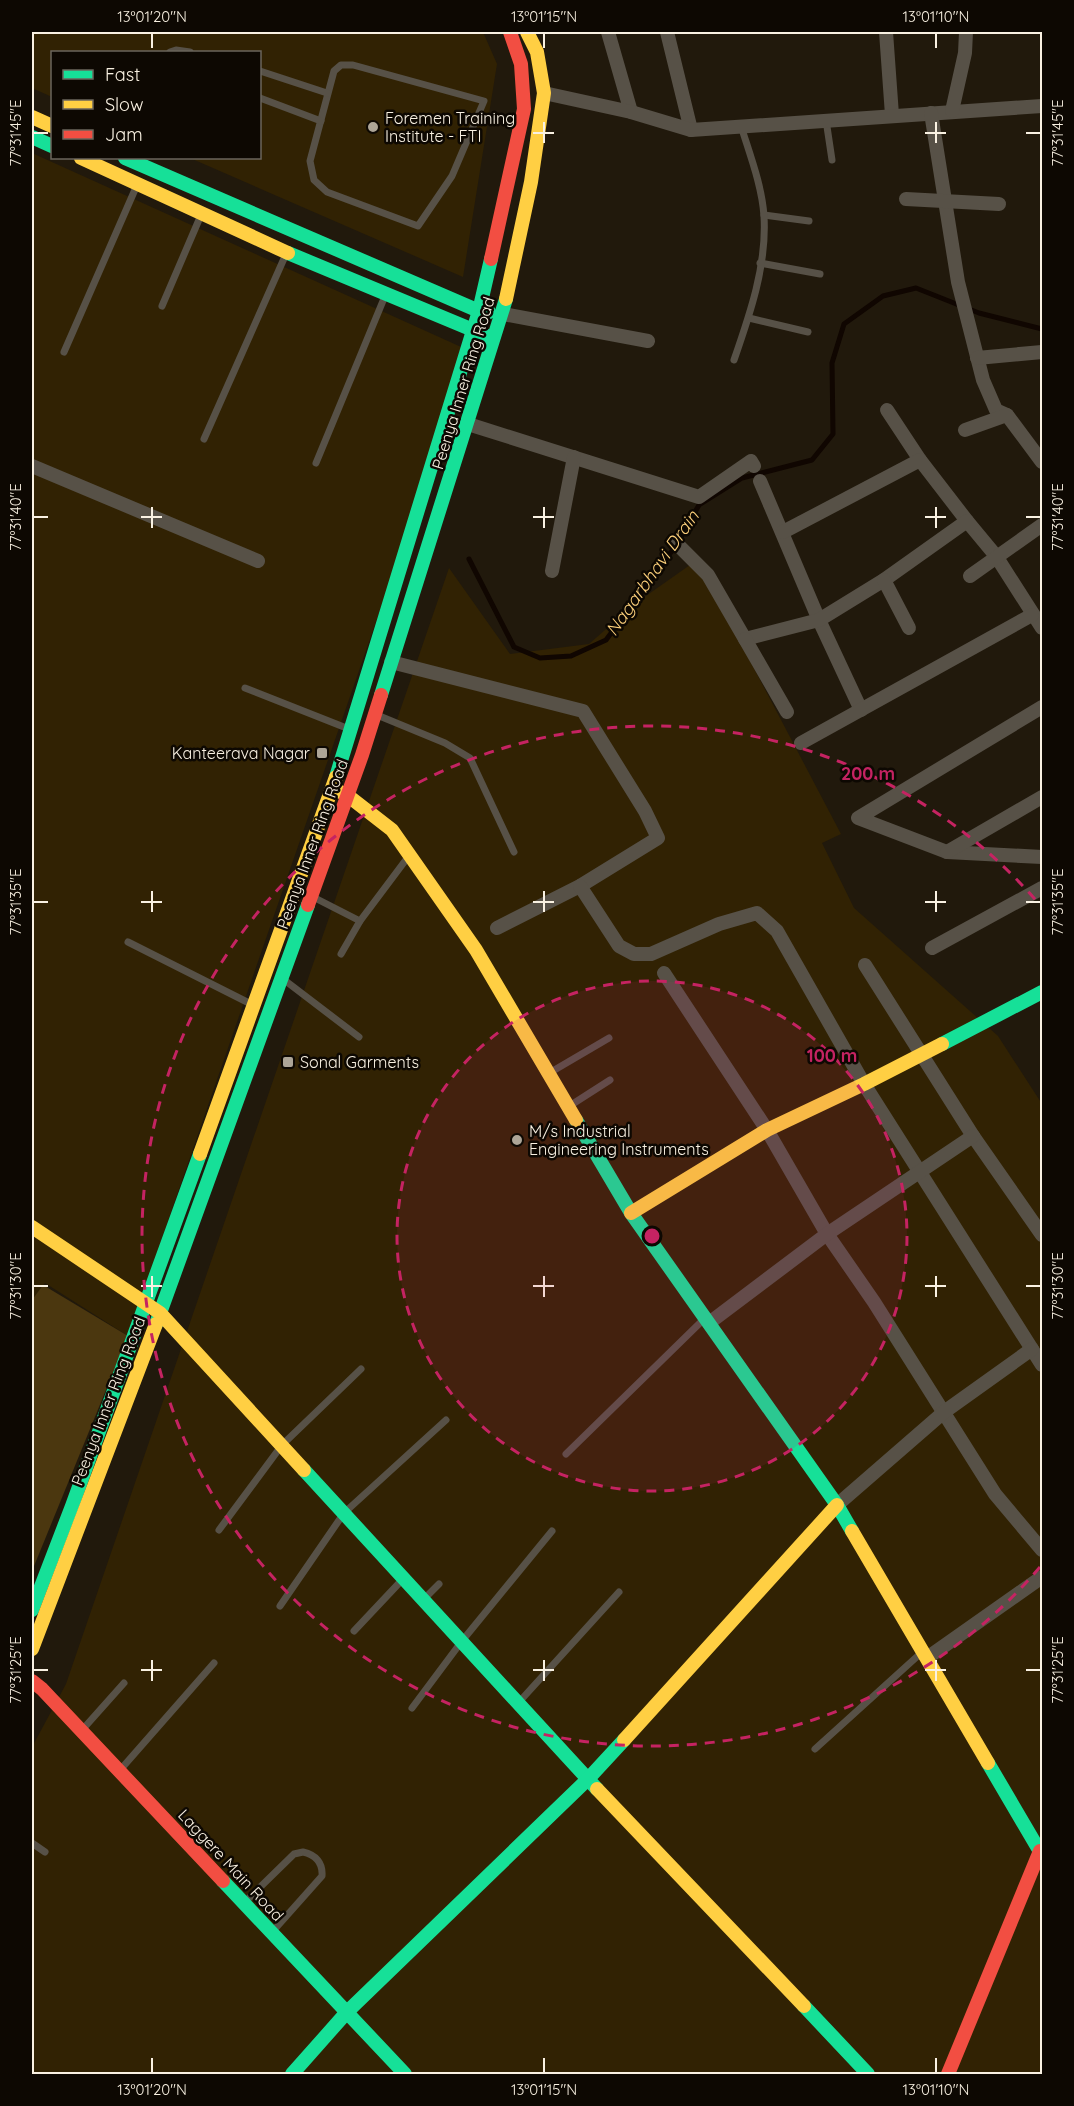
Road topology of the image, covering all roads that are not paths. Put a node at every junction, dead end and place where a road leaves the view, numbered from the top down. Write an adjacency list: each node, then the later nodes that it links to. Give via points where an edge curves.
1 (510, 32): 39 (street, Peenya Inner Ring Road, via 521,64 524,109)
2 (527, 32): 9 (street, Peenya Inner Ring Road, via 537,52)
3 (608, 32): 13 (street)
4 (667, 32): 21 (street)
5 (886, 32): 15 (street)
6 (966, 32): 12 (street)
7 (261, 71): 8 (lane)
8 (327, 93): 18 (lane); 18 (lane, via 334,71 341,65 353,65 484,100 452,176 418,226 327,192 314,180 310,161)
9 (544, 93): 13 (street); 40 (street, Peenya Inner Ring Road, via 531,182)
10 (261, 98): 18 (lane)
11 (1042, 106): 12 (street)
12 (952, 111): 14 (street)
13 (631, 112): 21 (street)
14 (931, 113): 15 (street); 29 (street)
15 (892, 116): 17 (street)
16 (32, 117): 19 (street)
17 (826, 120): 20 (street); 25 (lane)
18 (321, 121)
19 (51, 126)
20 (741, 126): 21 (street); 32 (lane)
21 (691, 130)
22 (32, 137): 23 (street)
23 (51, 146)
24 (127, 159): 39 (street)
25 (832, 160)
26 (99, 161): 27 (street)
27 (138, 183): 31 (street); 46 (lane)
28 (906, 199): 29 (street)
29 (945, 201): 30 (street); 48 (street, via 958,282)
30 (999, 204)
31 (202, 213): 34 (street); 38 (lane)
32 (764, 215): 33 (lane); 35 (lane)
33 (809, 221)
34 (287, 252): 37 (street); 54 (lane)
35 (760, 263): 36 (lane); 41 (lane)
36 (820, 274)
37 (386, 294): 42 (street); 58 (lane)
38 (162, 306)
39 (479, 311): 40 (street); 42 (street, Peenya Inner Ring Road)
40 (503, 315): 44 (street, Peenya Inner Ring Road); 45 (street)
41 (749, 318): 43 (lane); 49 (lane)
42 (472, 331): 44 (street); 81 (street, Peenya Inner Ring Road)
43 (808, 332)
44 (495, 339): 52 (street, Peenya Inner Ring Road)
45 (648, 341)
46 (64, 352)
47 (1042, 352): 48 (street)
48 (977, 358): 51 (street, via 996,410)
49 (735, 360)
50 (887, 410): 56 (street)
51 (1007, 415): 53 (street); 57 (street)
52 (468, 424): 55 (street); 75 (street, Peenya Inner Ring Road)
53 (965, 430)
54 (204, 439)
55 (574, 457): 60 (street, via 699,497 751,461); 68 (street)
56 (920, 459): 62 (street); 64 (street)
57 (1042, 462)
58 (316, 463)
59 (32, 466): 67 (street)
60 (754, 466): 61 (lane)
61 (760, 481): 64 (street)
62 (967, 521): 66 (street); 70 (street)
63 (1042, 525): 66 (street)
64 (783, 532): 71 (street)
65 (677, 544): 74 (street, via 708,576)
66 (996, 556): 69 (street); 72 (street)
67 (258, 561)
68 (552, 571)
69 (970, 576)
70 (884, 580): 71 (street); 73 (street)
71 (819, 620): 74 (street); 78 (street)
72 (1039, 622): 78 (street)
73 (909, 628)
74 (745, 639): 79 (street)
75 (392, 662): 80 (street, Peenya Inner Ring Road); 90 (street, via 584,711 658,838)
76 (245, 688): 81 (lane)
77 (1042, 708): 87 (street, via 858,818)
78 (861, 710): 82 (street)
79 (787, 712)
80 (375, 714): 84 (street, Peenya Inner Ring Road); 86 (lane, via 445,743 470,758)
81 (352, 730): 83 (street, Peenya Inner Ring Road)
82 (801, 743)
83 (332, 788): 84 (street); 102 (street, Peenya Inner Ring Road)
84 (347, 795): 88 (street, via 392,830); 92 (street, Peenya Inner Ring Road)
85 (1042, 797): 87 (street)
86 (514, 852)
87 (947, 852): 89 (street)
88 (409, 854): 93 (lane); 106 (street, via 476,950)
89 (1042, 857)
90 (580, 885): 94 (street); 108 (street, via 619,946 634,954 651,954 719,924 756,913 777,931)
91 (1042, 888): 96 (street)
92 (310, 896): 93 (lane); 100 (street, Peenya Inner Ring Road)
93 (360, 921): 97 (lane)
94 (497, 928)
95 (128, 942): 102 (lane)
96 (932, 948)
97 (341, 954)
98 (865, 965): 105 (street)
99 (664, 973): 110 (street)
100 (281, 977): 103 (lane); 118 (street, Peenya Inner Ring Road)
101 (1042, 992): 105 (street)
102 (254, 1006): 117 (street, Peenya Inner Ring Road)
103 (359, 1037)
104 (609, 1038): 106 (lane)
105 (921, 1054): 108 (street); 111 (street)
106 (549, 1073): 109 (street)
107 (610, 1080): 109 (lane)
108 (864, 1084): 110 (street); 112 (street)
109 (569, 1106): 113 (street)
110 (767, 1130): 113 (street); 115 (street)
111 (973, 1136): 112 (street); 116 (street)
112 (920, 1171): 115 (street); 120 (street)
113 (632, 1213): 119 (street)
114 (32, 1227): 117 (street)
115 (827, 1234): 119 (street); 123 (street)
116 (1042, 1235)
117 (146, 1302): 118 (street); 138 (street, Peenya Inner Ring Road)
118 (160, 1313): 125 (street); 141 (street, Peenya Inner Ring Road)
119 (707, 1321): 126 (lane); 127 (street)
120 (1032, 1349): 121 (street); 123 (street)
121 (1042, 1365)
122 (361, 1369): 125 (lane)
123 (944, 1412): 127 (street); 131 (street, via 995,1494)
124 (446, 1420): 128 (lane)
125 (282, 1445): 128 (street); 129 (lane)
126 (566, 1454)
127 (837, 1505): 142 (street); 151 (street)
128 (344, 1513): 133 (street); 137 (lane)
129 (219, 1530)
130 (552, 1531): 140 (lane)
131 (1042, 1550)
132 (1042, 1576): 142 (street)
133 (404, 1578): 136 (street); 139 (lane)
134 (439, 1584): 136 (lane)
135 (619, 1592): 146 (lane)
136 (424, 1600): 140 (street)
137 (280, 1606)
138 (32, 1610)
139 (354, 1631)
140 (462, 1641): 146 (street); 147 (lane)
141 (32, 1649)
142 (925, 1655): 149 (lane); 154 (street)
143 (214, 1663): 150 (lane)
144 (32, 1681): 148 (street, Laggere Main Road)
145 (124, 1683): 148 (lane)
146 (518, 1703): 151 (street)
147 (412, 1708)
148 (81, 1731): 150 (street, Laggere Main Road)
149 (815, 1749)
150 (119, 1770): 155 (street, Laggere Main Road)
151 (588, 1779): 157 (street); 160 (street)
152 (32, 1843): 153 (lane)
153 (45, 1852)
154 (1041, 1853): 161 (street)
155 (245, 1903): 156 (street, Laggere Main Road); 156 (lane, via 294,1854 303,1852 316,1858 322,1876)
156 (272, 1932): 157 (street, Laggere Main Road)
157 (347, 2012): 158 (street); 159 (street, Laggere Main Road)
158 (292, 2074)
159 (405, 2074)
160 (868, 2074)
161 (948, 2074)

